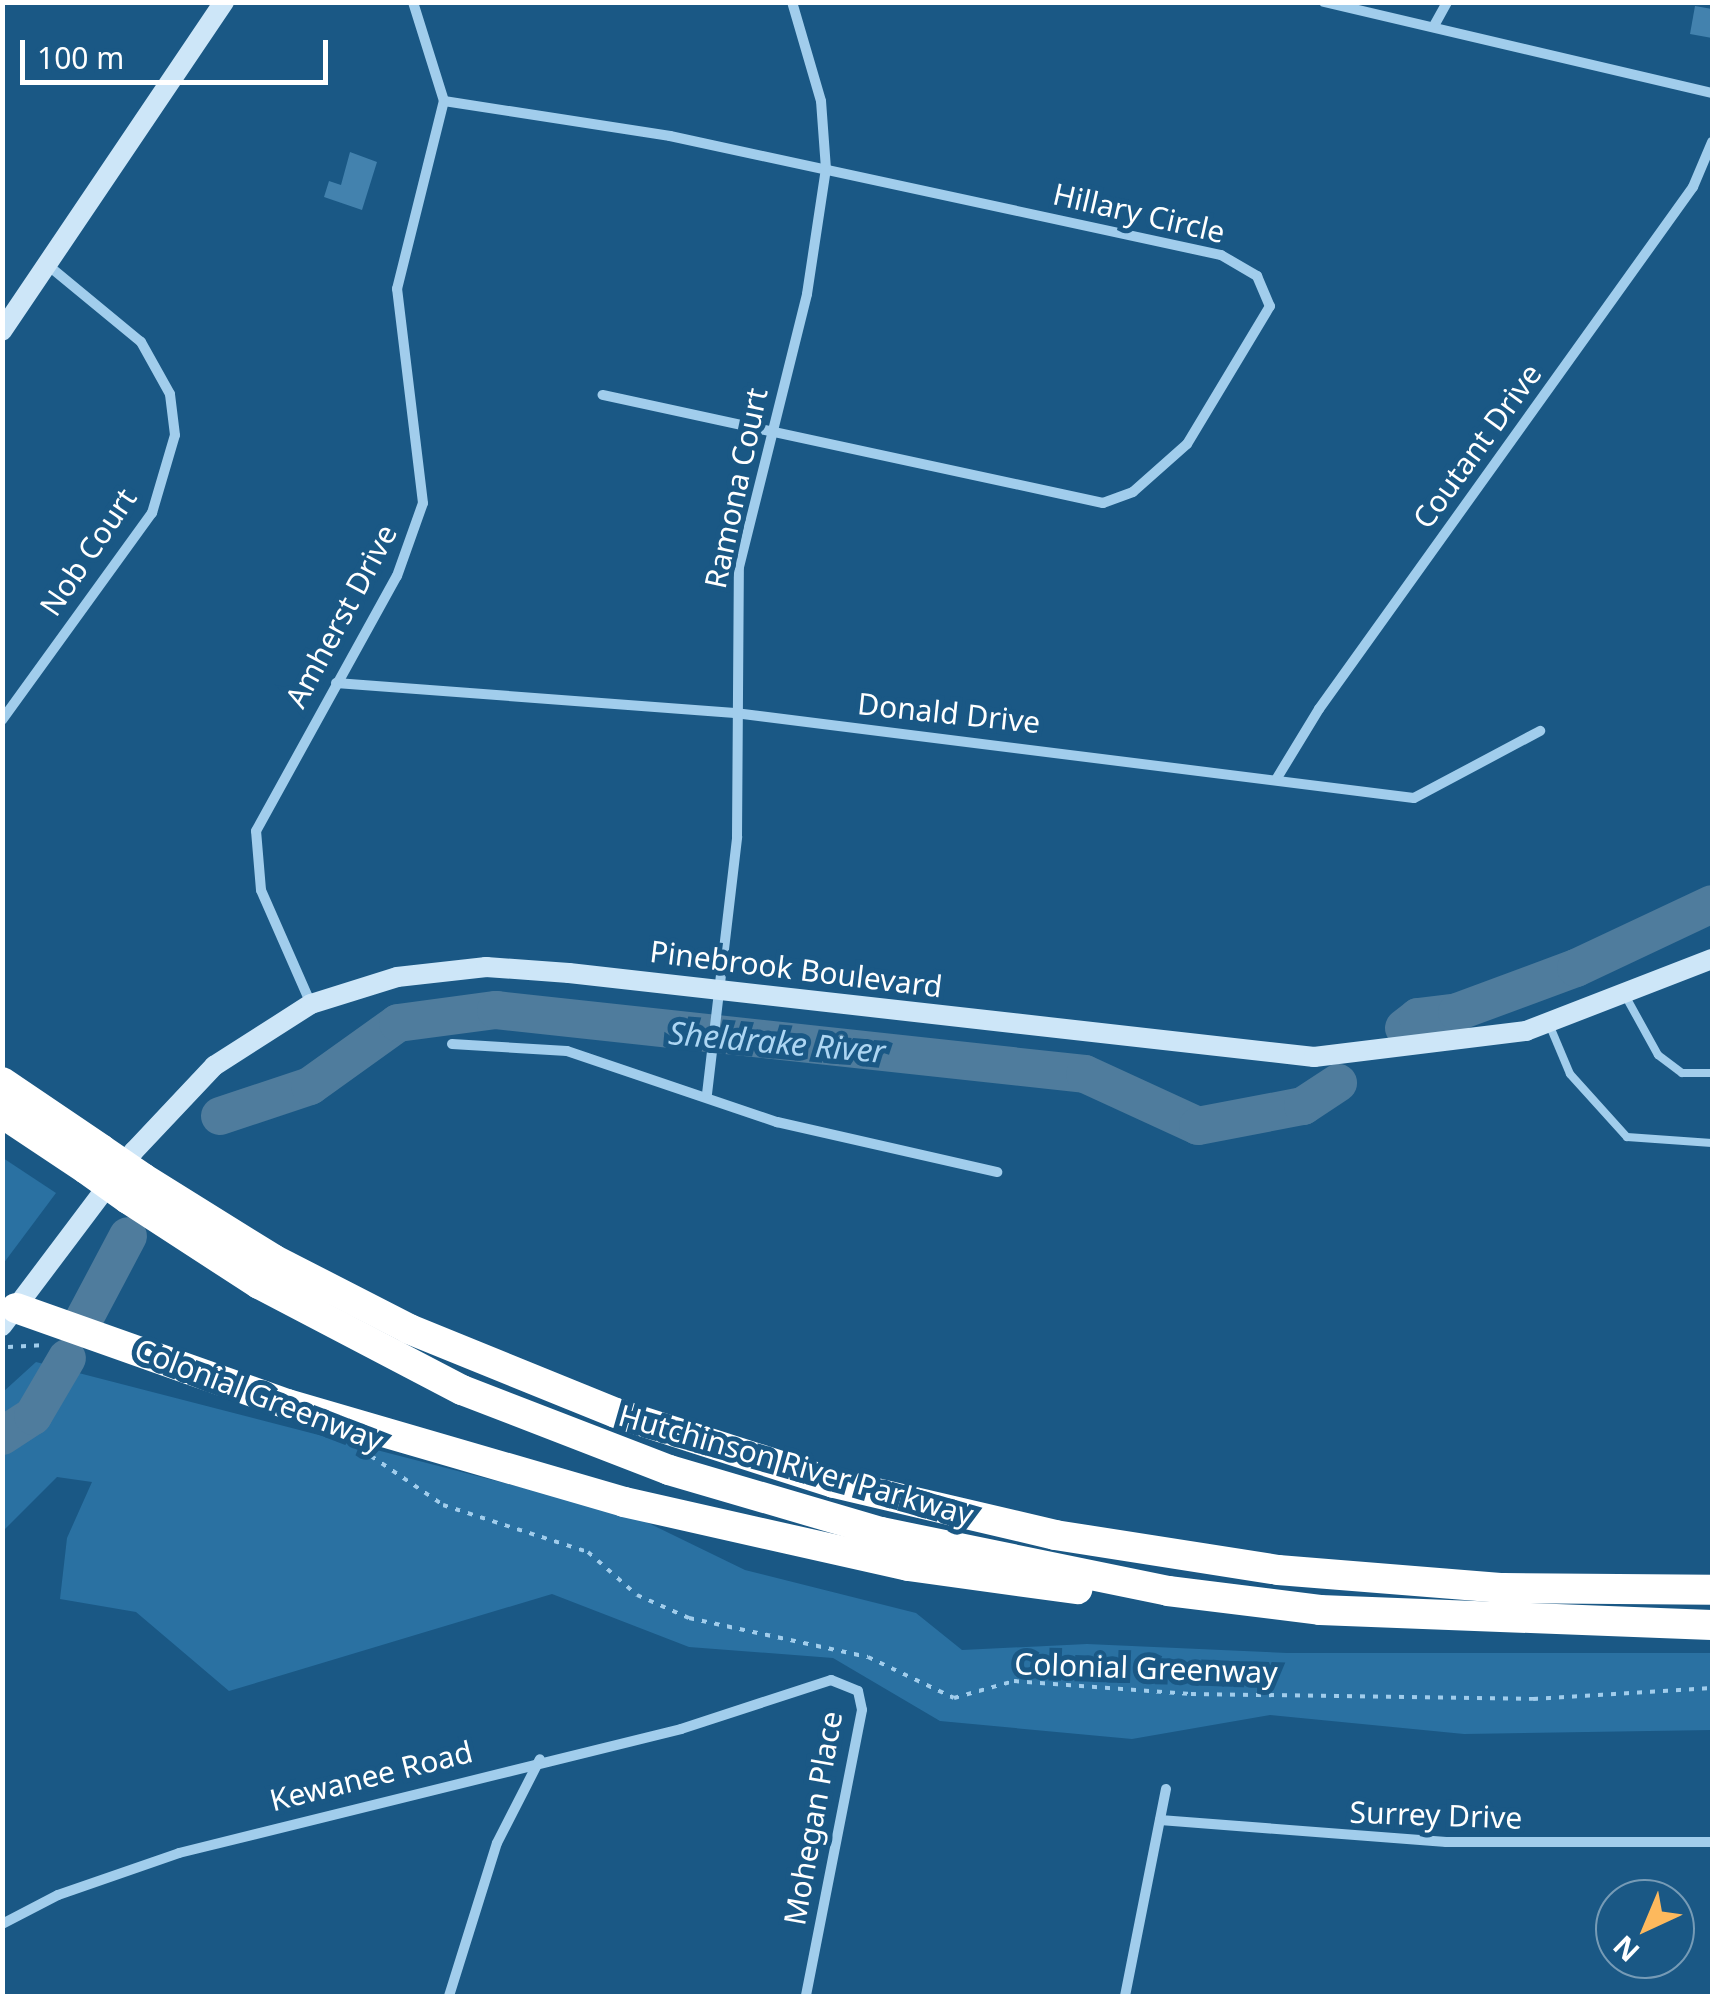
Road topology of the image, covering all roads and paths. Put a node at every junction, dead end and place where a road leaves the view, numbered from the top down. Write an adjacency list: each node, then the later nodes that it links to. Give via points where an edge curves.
1 (224, 2): 11 (street)
2 (412, 2): 8 (street)
3 (792, 2): 10 (street, Ramona Court, via 821,100)
4 (1324, 2): 6 (street)
5 (1447, 2): 6 (street)
6 (1435, 24): 7 (street)
7 (1712, 94)
8 (444, 102): 10 (street, Hillary Circle); 15 (street, Amherst Drive, via 397,289 422,503 397,576)
9 (1712, 142): 19 (street, Coutant Drive, via 1693,187 1318,708)
10 (826, 168): 14 (street, Ramona Court, via 817,248); 14 (street, Hillary Circle, via 1221,256 1257,276 1270,306 1186,444 1133,492 1103,503)
11 (50, 266): 12 (street); 17 (street, Nob Court, via 141,342 170,394 175,435 152,513)
12 (2, 331)
13 (603, 396): 14 (street, Hillary Circle)
14 (772, 429): 16 (street, Ramona Court, via 739,567)
15 (336, 683): 16 (street, Donald Drive); 23 (street, Amherst Drive, via 256,831 261,890)
16 (735, 713): 19 (street, Donald Drive); 21 (street, Ramona Court, via 737,837)
17 (2, 720)
18 (1540, 731): 19 (street, Donald Drive, via 1414,798)
19 (1278, 778)
20 (1712, 959): 22 (street, Pinebrook Boulevard)
21 (721, 991): 23 (street, Pinebrook Boulevard, via 486,967 397,977); 24 (street, Pinebrook Boulevard, via 1314,1057 1456,1045); 28 (street, Ramona Court)
22 (1626, 997): 24 (street, Pinebrook Boulevard); 26 (lane, via 1658,1055 1682,1073)
23 (310, 1004): 34 (street, Pinebrook Boulevard, via 194,1084)
24 (1549, 1024): 30 (lane, via 1570,1074 1627,1137)
25 (452, 1044): 28 (street, via 491,1053 542,1046)
26 (1712, 1073)
27 (2, 1082): 31 (highway, Hutchinson River Parkway)
28 (707, 1094): 32 (street, via 776,1122)
29 (2, 1113): 31 (highway, Hutchinson River Parkway)
30 (1712, 1144)
31 (93, 1159): 33 (highway, Hutchinson River Parkway, bridge)
32 (997, 1172)
33 (135, 1188): 38 (highway, Hutchinson River Parkway, via 408,1329 616,1414 834,1483 1055,1535 1259,1568 1466,1586); 39 (highway, Hutchinson River Parkway, via 326,1322 595,1444 881,1532)
34 (9, 1317): 39 (highway, via 287,1404 708,1522 1030,1588)
35 (2, 1338): 36 (path, via 11,1351)
36 (50, 1344)
37 (354, 1450): 41 (path, Colonial Greenway, via 443,1505 588,1552 637,1595 688,1618 868,1657 954,1698 1014,1681 1190,1694 1533,1698)
38 (1712, 1590)
39 (1168, 1591): 40 (highway, Hutchinson River Parkway, via 1390,1617)
40 (1712, 1624)
41 (1712, 1688)
42 (761, 1703): 43 (street, Kewanee Road); 49 (street, Mohegan Place, via 831,1680 858,1691 862,1710)
43 (540, 1759): 47 (street, Kewanee Road, via 180,1853 58,1895); 48 (street, via 497,1843)
44 (1166, 1789): 45 (street)
45 (1160, 1820): 46 (street, Surrey Drive, via 1446,1842); 50 (street)
46 (1712, 1842)
47 (2, 1924)
48 (449, 1996)
49 (806, 1996)
50 (1124, 1996)

